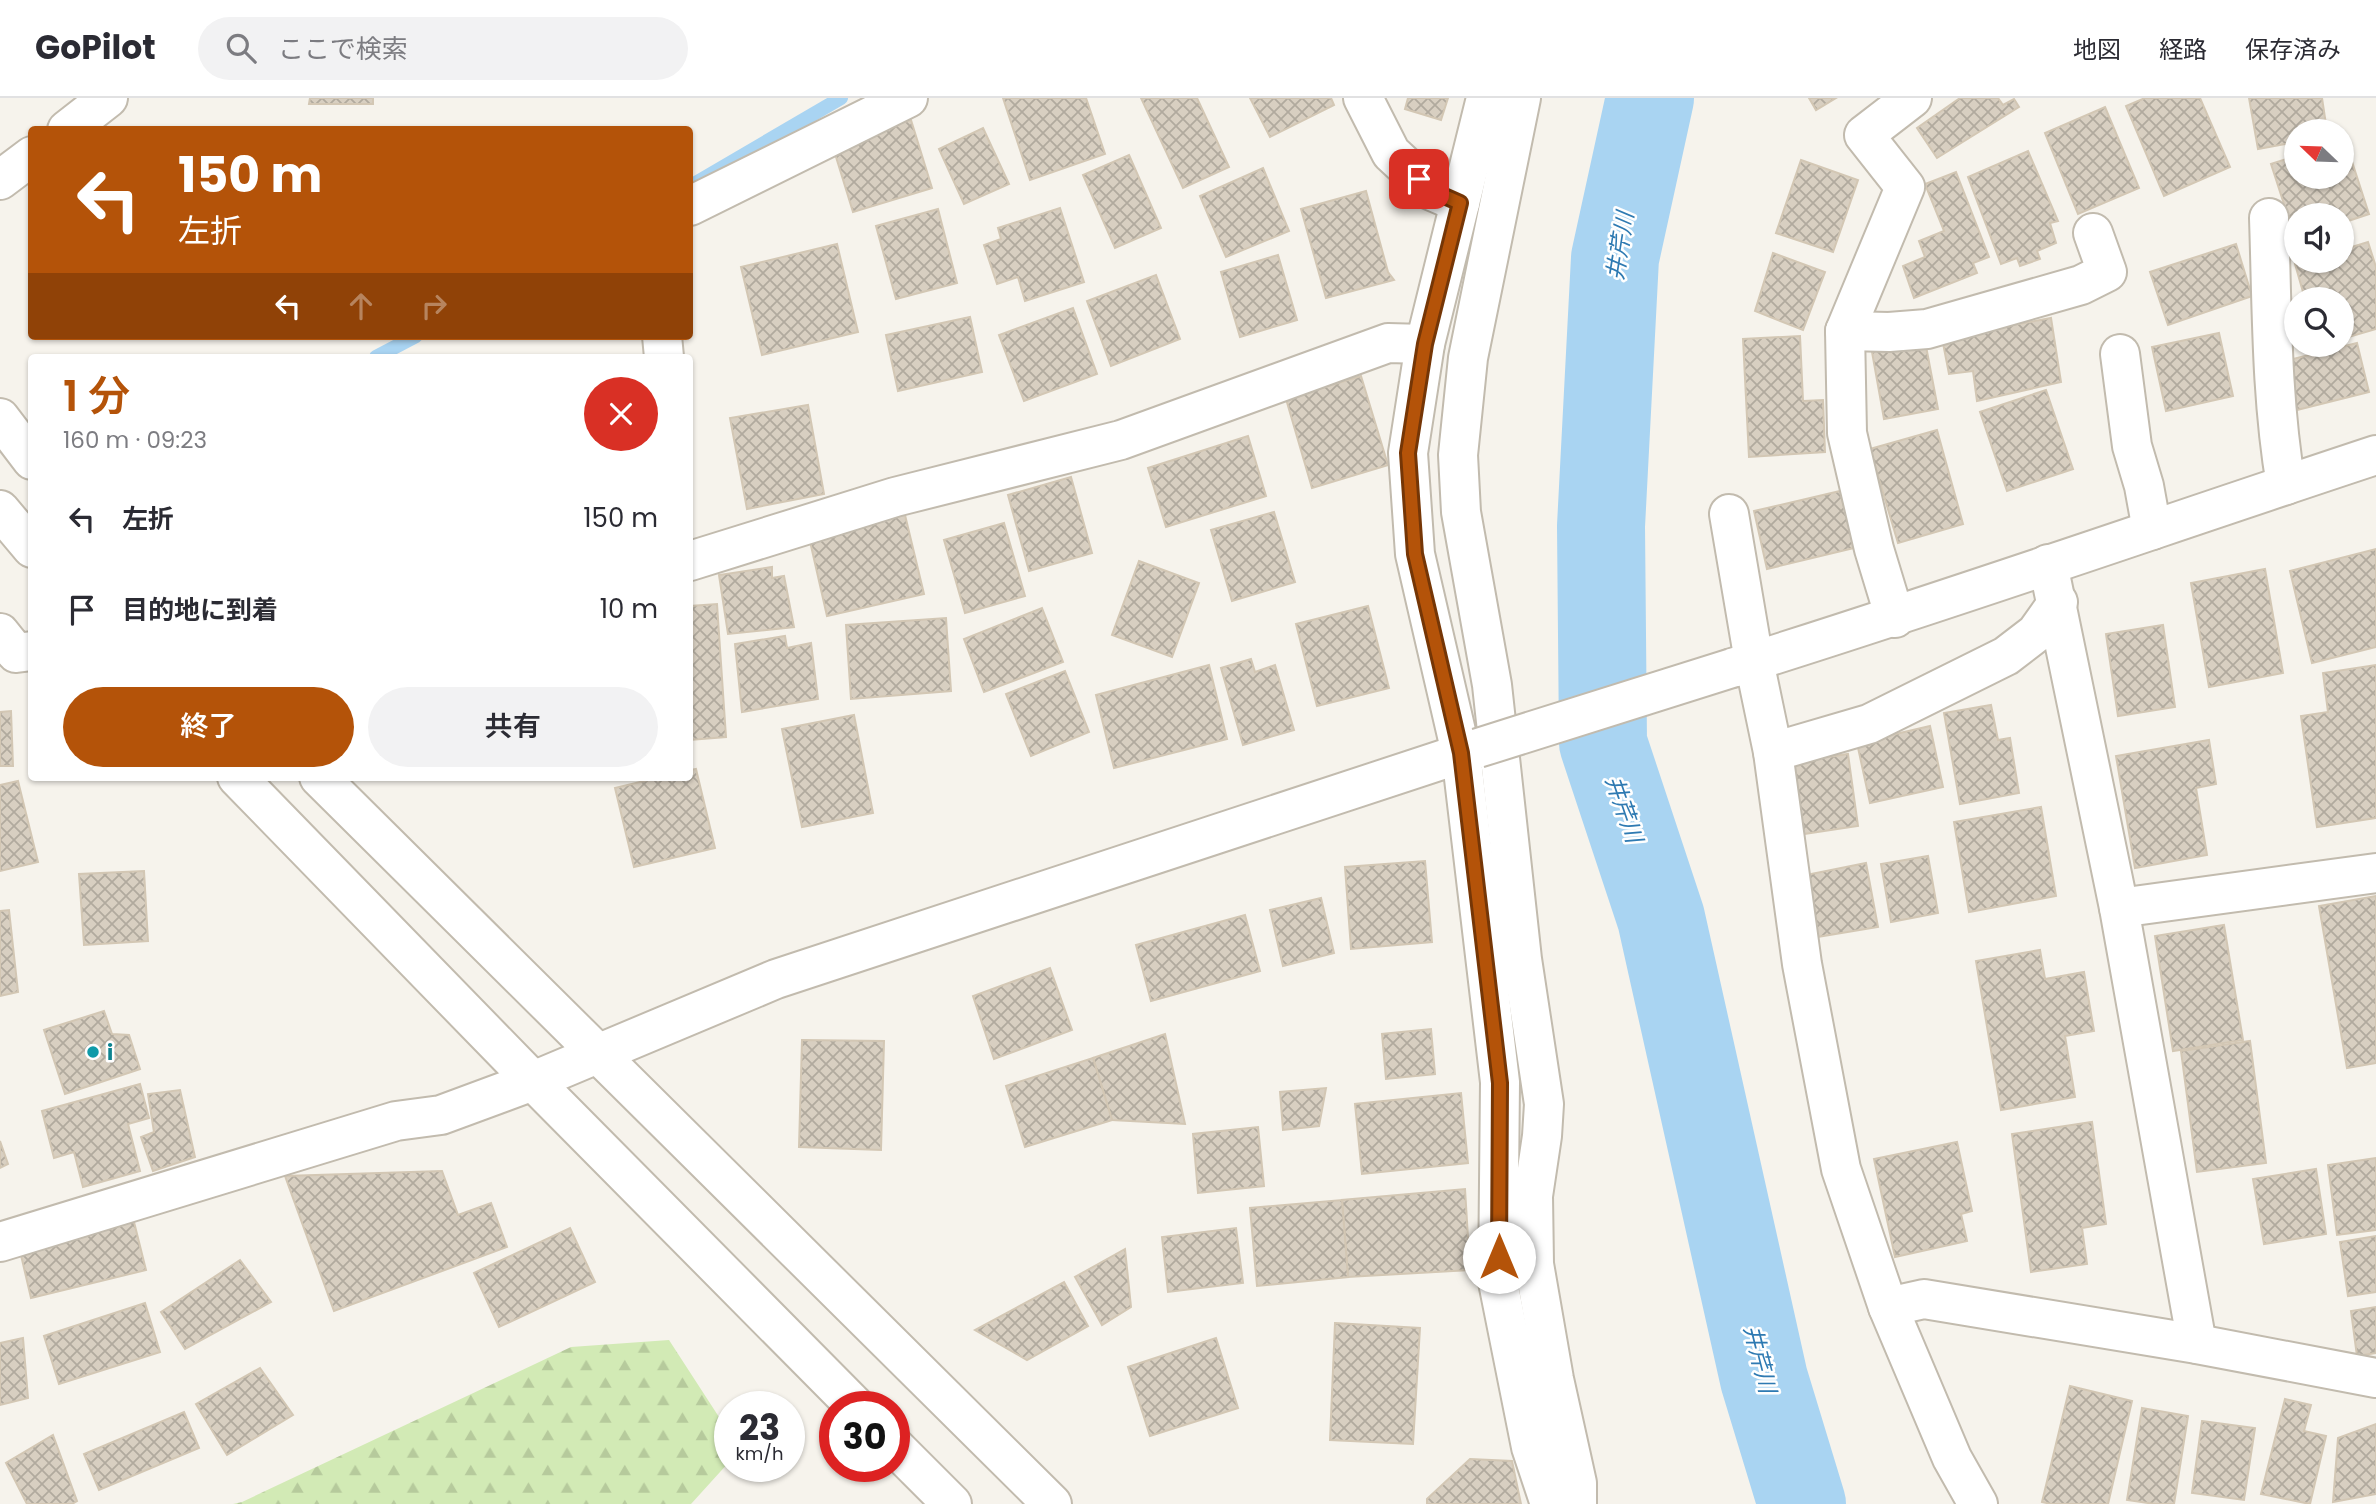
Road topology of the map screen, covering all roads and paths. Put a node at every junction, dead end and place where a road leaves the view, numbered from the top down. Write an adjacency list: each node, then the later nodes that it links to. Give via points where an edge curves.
1 (108, 98): 7 (street)
2 (908, 98): 11 (street)
3 (1363, 98): 10 (street, via 1391,153 1433,191)
4 (1486, 98): 10 (street)
5 (1521, 98): 49 (street, via 1468,358 1458,455 1461,512 1492,685 1522,959 1544,1104 1533,1196 1534,1264 1577,1483)
6 (1912, 98): 14 (street, via 1864,135 1905,187)
7 (72, 126)
8 (28, 159): 9 (street)
9 (0, 180)
10 (1460, 203): 15 (street)
11 (693, 205)
12 (2269, 218): 20 (street, via 2276,405)
13 (2093, 233): 14 (street, via 2108,272 2081,285 1927,329)
14 (1845, 331): 28 (street, via 1847,433)
15 (1425, 344): 25 (street, via 1388,343 1121,440 895,497); 32 (street, via 1408,453 1415,554)
16 (2120, 354): 23 (street, via 2132,446)
17 (0, 418): 18 (street)
18 (28, 455)
19 (2376, 455): 20 (street)
20 (2286, 485): 23 (street)
21 (0, 510): 24 (street)
22 (1729, 514): 31 (street)
23 (2152, 530): 26 (street)
24 (28, 543)
25 (693, 560)
26 (2048, 564): 27 (street); 28 (street)
27 (2057, 602): 33 (street, via 2036,633 2006,656 1869,724); 37 (street)
28 (1895, 618): 31 (street)
29 (0, 633): 30 (street, via 16,653)
30 (28, 652)
31 (1743, 665): 32 (street, bridge); 33 (street)
32 (1470, 751): 38 (street, via 776,979); 48 (street, via 1500,1083 1499,1282 1531,1447)
33 (1773, 752): 41 (street, via 1802,964 1841,1169)
34 (323, 781): 38 (street)
35 (244, 784): 39 (street)
36 (2376, 873): 37 (street)
37 (2119, 908): 42 (street)
38 (598, 1052): 39 (street); 47 (street)
39 (533, 1081): 40 (street, via 441,1115 396,1121); 44 (street)
40 (0, 1242)
41 (1888, 1307): 42 (street, via 1924,1299); 50 (street, via 1952,1458)
42 (2197, 1344): 43 (street)
43 (2376, 1378)
44 (840, 1391)
45 (910, 1462): 46 (street)
46 (952, 1504)
47 (1052, 1504)
48 (1550, 1504)
49 (1577, 1504)
50 (1978, 1504)

